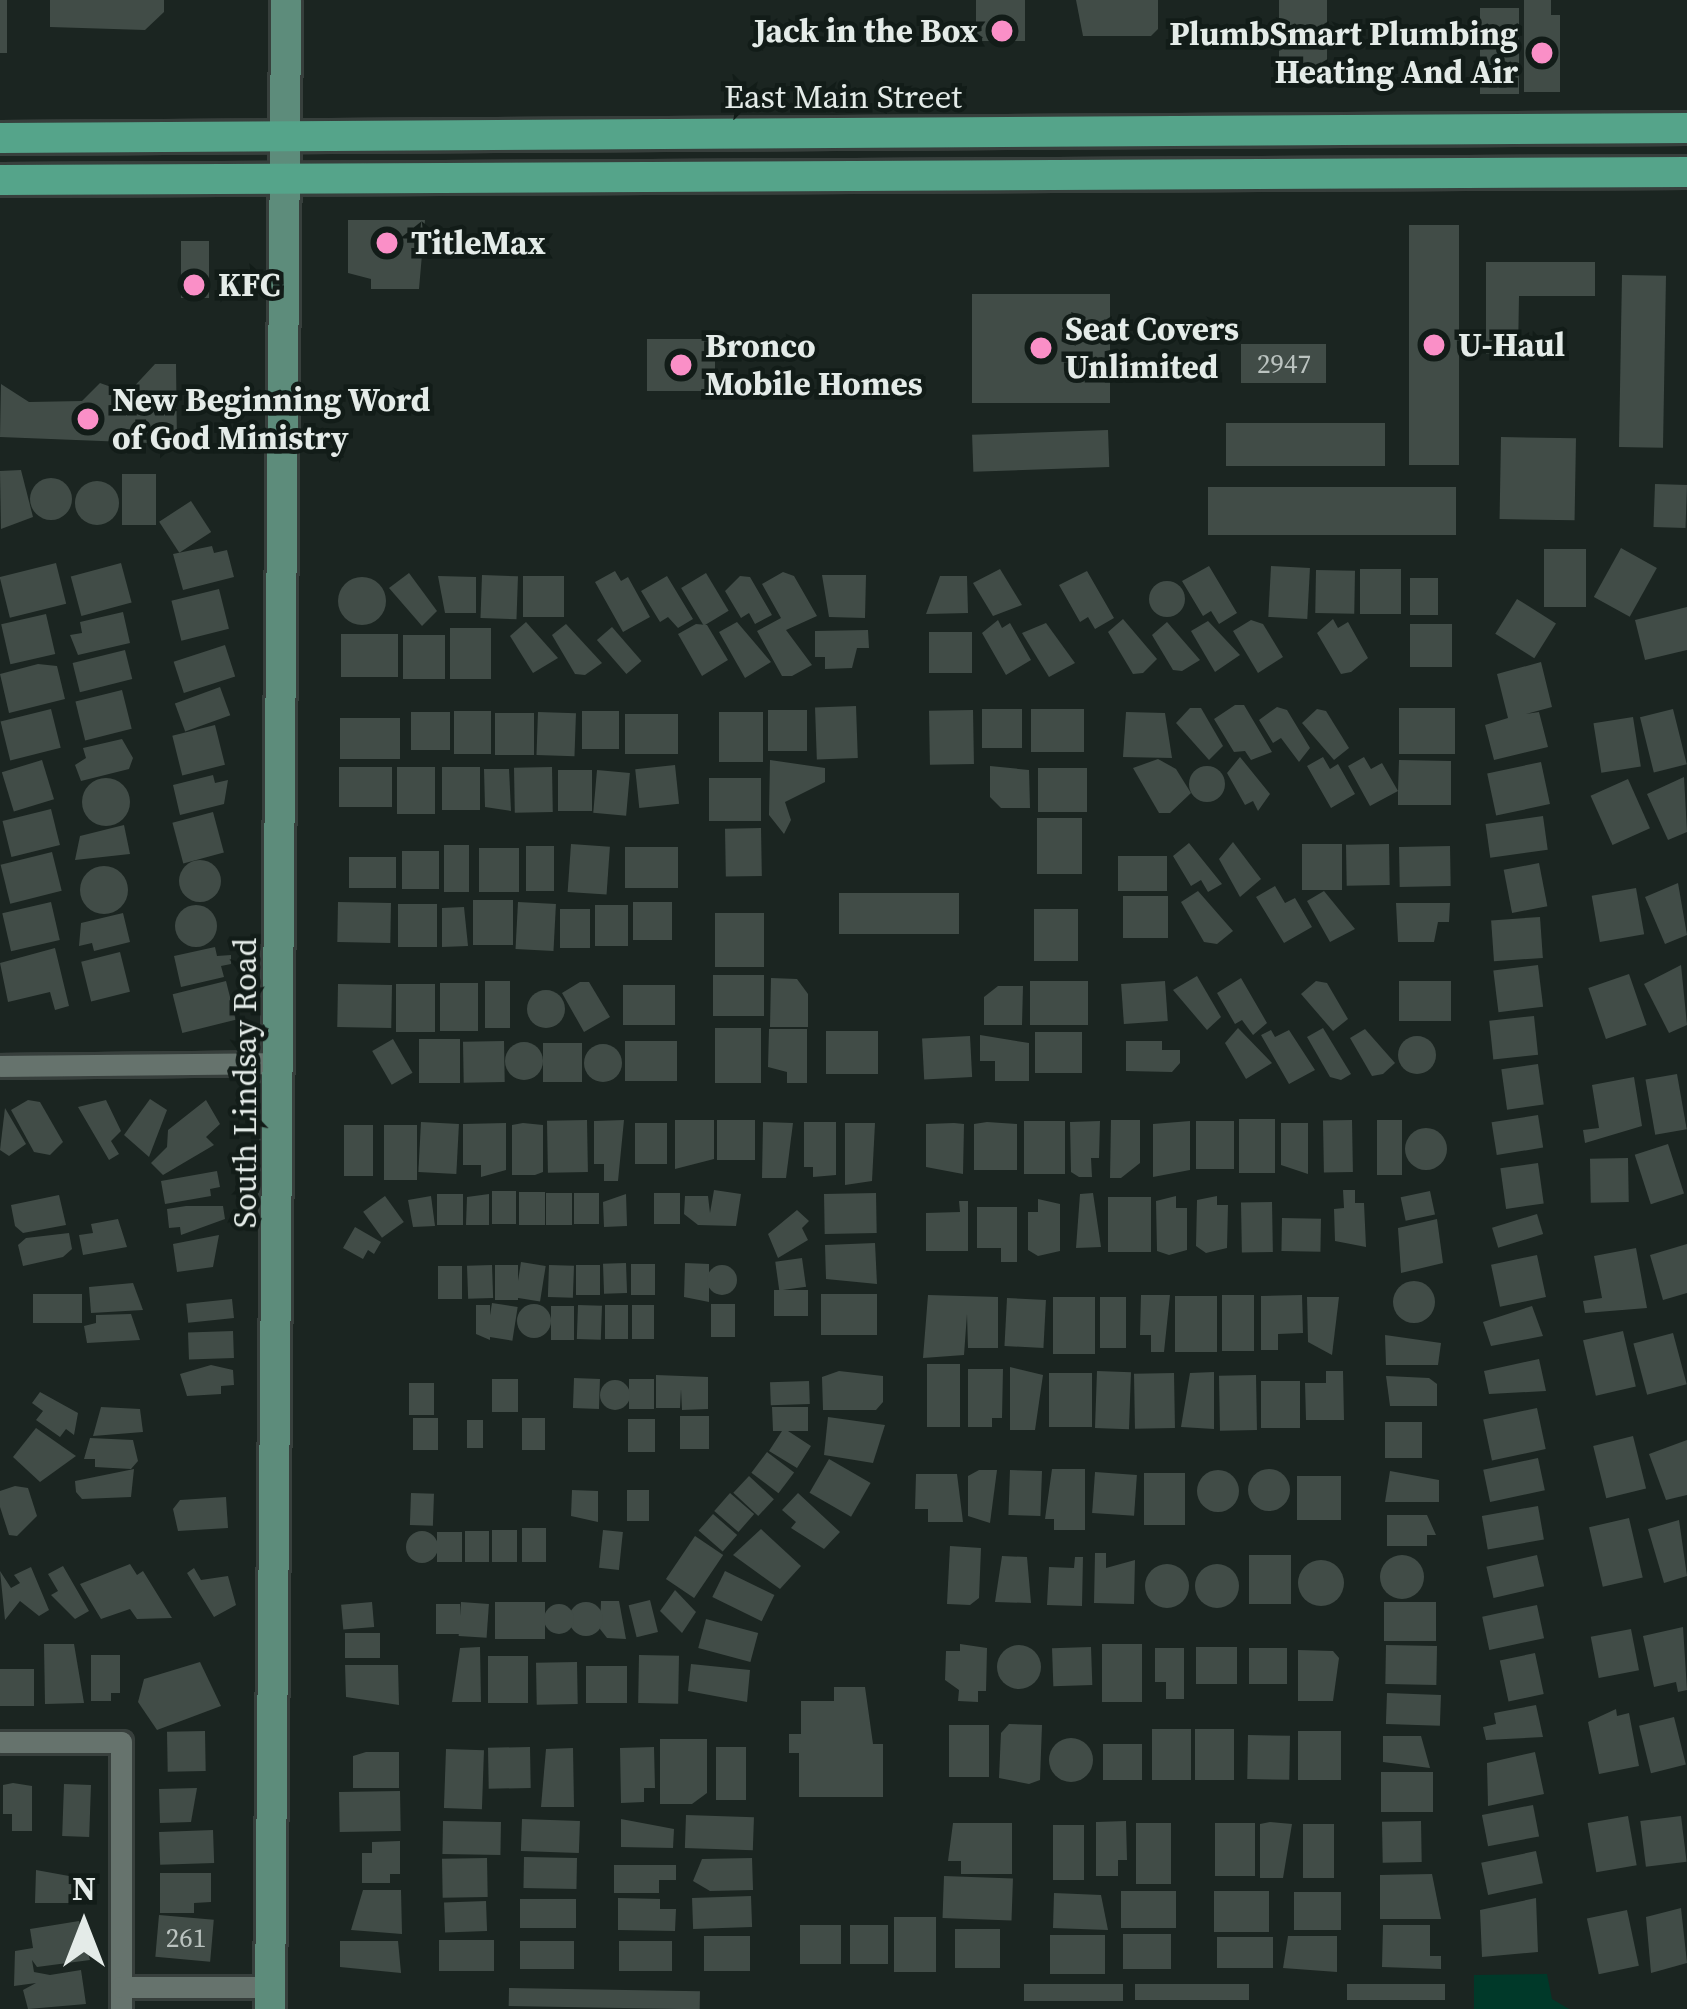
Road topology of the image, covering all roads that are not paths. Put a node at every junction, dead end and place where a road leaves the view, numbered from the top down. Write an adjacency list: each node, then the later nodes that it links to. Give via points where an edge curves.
1 (286, 0): 4 (main road, South Lindsay Road)
2 (1687, 128): 4 (main road, East Main Street)
3 (0, 138): 4 (main road, East Main Street)
4 (285, 158): 5 (main road, East Main Street); 6 (main road, East Main Street); 7 (main road, South Lindsay Road)
5 (1687, 172)
6 (0, 180)
7 (281, 1064): 8 (street); 11 (main road, South Lindsay Road)
8 (0, 1066)
9 (0, 1742): 10 (street, via 121,1742)
10 (121, 1998): 11 (street)
11 (270, 1998)

